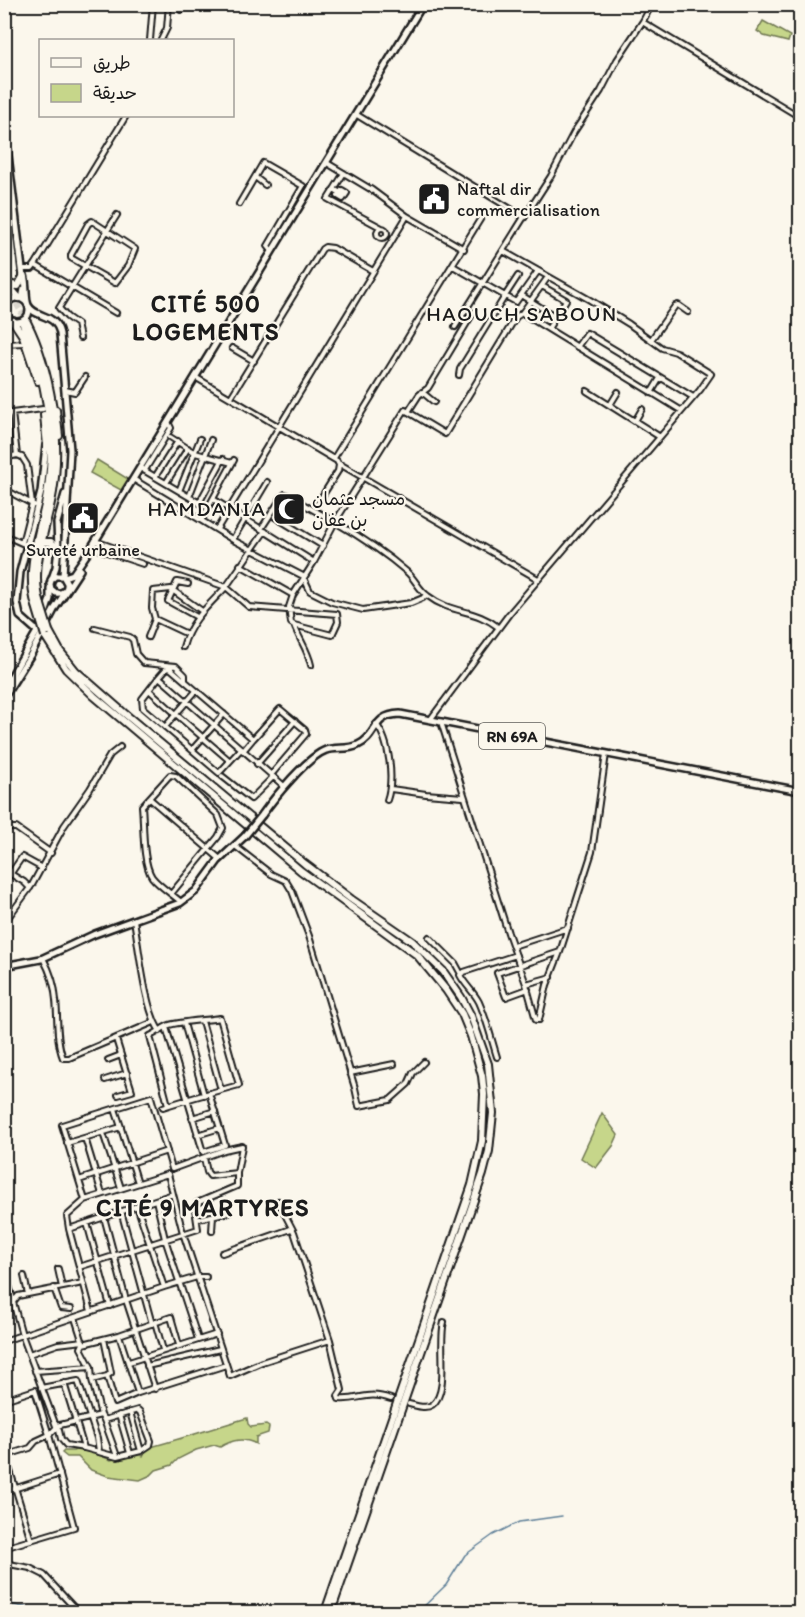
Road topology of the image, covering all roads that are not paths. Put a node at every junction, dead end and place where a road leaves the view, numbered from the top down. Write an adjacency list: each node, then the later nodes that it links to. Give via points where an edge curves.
1 (153, 4): 6 (street)
2 (169, 4): 7 (street, via 167,28)
3 (423, 4): 8 (main road)
4 (652, 4): 5 (street)
5 (643, 21): 10 (street); 22 (street)
6 (150, 39)
7 (162, 39)
8 (357, 116): 12 (main road); 22 (street)
9 (125, 117): 28 (street)
10 (801, 117)
11 (4, 123): 33 (main road)
12 (327, 163): 13 (street); 27 (main road)
13 (344, 173): 16 (street); 21 (street)
14 (255, 177): 15 (street); 18 (street); 27 (street, via 265,163 303,186 268,246)
15 (265, 185)
16 (334, 189): 17 (street, via 340,193 338,196); 23 (street, via 328,199)
17 (345, 196)
18 (239, 204)
19 (484, 213): 25 (street)
20 (117, 215): 24 (street)
21 (407, 216): 25 (street); 31 (street)
22 (524, 218): 26 (street)
23 (382, 228)
24 (108, 230): 30 (street); 30 (street, via 94,221 88,224 71,256); 30 (street, via 135,249 128,267 115,283)
25 (464, 249): 29 (street)
26 (503, 251): 32 (street); 37 (street)
27 (273, 252): 66 (main road)
28 (35, 265): 33 (street); 39 (street)
29 (453, 266): 37 (street); 96 (street)
30 (85, 267): 39 (street)
31 (373, 271): 63 (street, via 333,248 322,249); 84 (street)
32 (538, 271): 35 (street); 41 (street)
33 (23, 274): 36 (highway, via 18,286); 43 (main road); 45 (main road)
34 (518, 276): 42 (street)
35 (548, 277): 38 (street); 58 (street)
36 (4, 281): 40 (highway); 43 (highway)
37 (482, 283): 42 (street); 55 (street)
38 (542, 286): 44 (street); 51 (street, via 566,300)
39 (72, 287): 48 (street); 57 (street, via 60,308 77,324)
40 (8, 295)
41 (521, 295): 42 (street, via 516,302); 44 (street)
42 (505, 296): 64 (street)
43 (21, 299): 45 (main road); 46 (main road, via 11,300)
44 (530, 302): 50 (street); 51 (street)
45 (28, 305): 52 (main road); 54 (main road)
46 (5, 306): 53 (main road)
47 (688, 312): 58 (street, via 676,305)
48 (116, 313)
49 (473, 313): 70 (street)
50 (522, 313): 56 (street); 80 (street, via 445,434)
51 (556, 317): 56 (street)
52 (50, 318): 54 (main road, via 35,315); 68 (main road, via 59,329)
53 (13, 321): 54 (main road); 59 (highway)
54 (26, 321): 100 (highway, via 44,387); 125 (highway, via 42,357 53,414 56,463)
55 (455, 327)
56 (548, 329): 61 (street)
57 (80, 338)
58 (651, 340): 74 (street, via 711,374)
59 (26, 343): 60 (street); 77 (highway)
60 (4, 344)
61 (578, 347): 67 (street, via 587,333); 72 (street)
62 (232, 348): 63 (street)
63 (254, 361): 73 (street)
64 (459, 375)
65 (85, 377): 68 (street, via 75,392)
66 (195, 377): 73 (street); 85 (main road, via 168,422)
67 (660, 377): 72 (street); 74 (street)
68 (65, 390): 103 (main road)
69 (587, 391): 76 (street)
70 (422, 392): 75 (street); 80 (street)
71 (618, 392): 76 (street)
72 (651, 393): 79 (street)
73 (231, 397): 84 (street)
74 (693, 397): 79 (street)
75 (434, 402)
76 (610, 405): 83 (street)
77 (43, 409): 81 (street); 90 (highway)
78 (642, 409): 83 (street)
79 (682, 411): 86 (street)
80 (408, 412): 102 (street, via 405,410)
81 (12, 413): 82 (street); 93 (street)
82 (4, 414)
83 (634, 421): 86 (street)
84 (278, 426): 96 (street); 115 (street)
85 (166, 435): 89 (street); 99 (main road)
86 (660, 436): 136 (street)
87 (200, 439): 92 (street)
88 (211, 440): 94 (street)
89 (178, 441): 91 (street); 101 (street)
90 (46, 445): 100 (highway); 112 (main road, via 41,492)
91 (188, 448): 92 (street); 106 (street)
92 (195, 453): 94 (street); 108 (street)
93 (17, 455): 95 (street); 112 (street, via 26,461)
94 (206, 455): 97 (street); 109 (street)
95 (4, 458)
96 (333, 458): 98 (street)
97 (223, 459): 110 (street, via 233,461); 111 (street)
98 (338, 463): 102 (street); 113 (street, via 338,471)
99 (143, 469): 101 (street); 104 (main road)
100 (50, 476): 144 (highway, via 32,560)
101 (155, 477): 106 (street)
102 (363, 477): 119 (street); 136 (street)
103 (70, 478): 130 (main road, via 58,520); 134 (main road)
104 (134, 479): 117 (street); 124 (main road)
105 (267, 482): 118 (street)
106 (166, 483): 108 (street)
107 (4, 489): 112 (street)
108 (179, 491): 109 (street)
109 (189, 497): 111 (street)
110 (213, 499): 114 (street); 115 (street)
111 (199, 503): 114 (street)
112 (35, 505): 126 (main road)
113 (316, 506)
114 (208, 508): 117 (street)
115 (229, 509): 118 (street); 120 (street)
116 (275, 517): 127 (street)
117 (202, 519): 120 (street)
118 (245, 519): 121 (street); 123 (street)
119 (335, 522): 121 (street, via 287,494); 127 (street); 143 (street, via 374,544 408,573)
120 (217, 529): 123 (street)
121 (263, 530): 129 (street); 131 (street)
122 (4, 535): 126 (street)
123 (233, 539): 129 (street)
124 (95, 541): 128 (main road); 139 (street)
125 (42, 542): 130 (highway, via 51,542); 144 (highway)
126 (25, 544): 152 (main road, via 17,607 20,616)
127 (323, 546): 131 (street)
128 (91, 548): 132 (street); 134 (main road, via 73,574); 140 (main road)
129 (252, 548): 133 (street); 135 (street)
130 (58, 550): 137 (main road)
131 (314, 562): 135 (street)
132 (143, 564)
133 (240, 565): 139 (street); 142 (street)
134 (64, 577): 137 (main road, via 57,575); 140 (main road)
135 (304, 579): 142 (street); 143 (street, via 310,591 363,610 411,603)
136 (538, 579): 150 (street)
137 (50, 583): 140 (main road, via 54,592); 152 (main road, via 48,606)
138 (188, 584): 141 (street, via 177,582)
139 (226, 587): 145 (street, via 249,607); 146 (street)
140 (66, 589): 165 (main road)
141 (173, 590): 146 (street); 147 (street, via 168,601); 148 (street, via 153,591)
142 (293, 595): 145 (street)
143 (426, 595): 150 (street, via 446,608 486,617)
144 (38, 606): 153 (highway, bridge)
145 (289, 610): 149 (street); 149 (street, via 337,614 332,635)
146 (202, 611): 147 (street)
147 (197, 617): 154 (street)
148 (155, 619): 154 (street); 155 (street)
149 (294, 625): 157 (street)
150 (499, 627): 169 (street)
151 (95, 628): 161 (street, via 130,638 144,663 176,666 185,675)
152 (37, 631): 160 (main road)
153 (47, 633): 349 (highway, via 66,669 100,701 301,872 417,955 462,1014 476,1049 484,1116 472,1185); 350 (highway, via 76,671 124,713 305,864 428,955 461,997 482,1044 493,1113 483,1174)
154 (187, 634): 156 (street)
155 (148, 637)
156 (183, 647)
157 (311, 665)
158 (4, 675): 160 (street)
159 (159, 678): 161 (street, via 170,669); 163 (street); 166 (street)
160 (10, 679): 162 (main road)
161 (185, 681): 164 (street)
162 (4, 689)
163 (148, 690): 168 (street); 174 (street, via 142,699 143,708)
164 (197, 690): 166 (street); 167 (street)
165 (4, 698)
166 (186, 702): 168 (street); 173 (street)
167 (224, 714): 173 (street); 176 (street)
168 (177, 715): 174 (street); 175 (street)
169 (430, 720): 171 (main road, RN 69A); 172 (main road, RN 69A, via 391,714)
170 (295, 721): 176 (street, via 280,709); 182 (street); 184 (street, via 306,734)
171 (441, 722): 180 (main road, RN 69A); 188 (street)
172 (376, 724): 185 (main road, RN 69A, via 363,742 351,748 328,749); 186 (street, via 382,731)
173 (214, 726): 175 (street); 179 (street)
174 (165, 727): 178 (street)
175 (203, 738): 178 (street); 181 (street)
176 (253, 739): 179 (street)
177 (120, 747): 194 (street, via 110,755)
178 (192, 750): 181 (street, via 219,773)
179 (242, 750): 181 (street); 182 (street)
180 (606, 754): 187 (main road, RN 69A); 206 (street, via 592,852)
181 (230, 761)
182 (257, 764): 184 (street)
183 (222, 776): 184 (street, via 251,799)
184 (272, 776): 185 (street)
185 (284, 786): 192 (main road, RN 69A, bridge)
186 (391, 789): 188 (street); 190 (street)
187 (801, 791)
188 (463, 797): 208 (street)
189 (149, 798): 193 (street); 193 (street, via 170,775 176,776 218,815 223,828); 202 (street, via 142,806 147,867)
190 (387, 800)
191 (4, 828): 194 (street, via 16,828)
192 (235, 845): 196 (main road, RN 69A); 229 (street, via 286,881 292,891)
193 (208, 849): 196 (street); 202 (street)
194 (51, 853): 198 (street)
195 (801, 855): 197 (street)
196 (220, 859): 203 (main road, RN 69A, via 196,891)
197 (801, 866)
198 (42, 868): 200 (street, via 22,857); 201 (street)
199 (4, 870): 200 (street)
200 (11, 873): 201 (street)
201 (30, 888): 205 (street)
202 (171, 894): 203 (street)
203 (182, 902): 204 (main road, RN 69A)
204 (134, 920): 211 (main road, RN 69A); 218 (street)
205 (4, 923)
206 (569, 927): 208 (street); 209 (street)
207 (429, 937): 214 (street)
208 (512, 946): 210 (street)
209 (560, 952): 212 (street); 215 (street)
210 (516, 955): 212 (street); 214 (street)
211 (43, 958): 213 (main road, RN 69A); 222 (street, via 56,999 63,1058)
212 (519, 965): 216 (street); 216 (street, via 497,973 506,997)
213 (4, 966)
214 (461, 974): 224 (street, via 482,1011)
215 (552, 977): 216 (street); 216 (street, via 546,986 539,1020)
216 (527, 987)
217 (202, 1021): 219 (street); 231 (street); 231 (street, via 220,1018 239,1085)
218 (154, 1022): 221 (street); 222 (street)
219 (184, 1023): 220 (street); 232 (street)
220 (165, 1026): 221 (street); 234 (street)
221 (160, 1032): 234 (street, via 150,1036 165,1106)
222 (116, 1039): 223 (street)
223 (121, 1055): 225 (street); 228 (street)
224 (497, 1057)
225 (108, 1060)
226 (424, 1062): 229 (street, via 406,1087 382,1103 358,1106)
227 (394, 1064): 229 (street)
228 (127, 1073): 230 (street); 233 (street, via 132,1091)
229 (350, 1073)
230 (105, 1080)
231 (221, 1090): 232 (street)
232 (206, 1094): 234 (street); 236 (street)
233 (118, 1095)
234 (186, 1100): 237 (street)
235 (115, 1109): 239 (street); 244 (street, via 62,1125); 245 (street, via 151,1097)
236 (214, 1111): 237 (street); 240 (street)
237 (192, 1118): 242 (street)
238 (118, 1119): 239 (street)
239 (121, 1127): 241 (street); 247 (street)
240 (220, 1128): 242 (street); 242 (street, via 225,1145 203,1152)
241 (103, 1133): 243 (street); 248 (street)
242 (197, 1135)
243 (85, 1138): 244 (street); 251 (street)
244 (68, 1143): 253 (street)
245 (167, 1151): 247 (street); 249 (street)
246 (204, 1158): 249 (street); 250 (street, via 210,1176); 250 (street, via 242,1146)
247 (132, 1162): 248 (street); 254 (street)
248 (114, 1168): 251 (street); 255 (street)
249 (172, 1169): 252 (street)
250 (237, 1173): 266 (street, via 235,1188 197,1203)
251 (96, 1174): 253 (street); 256 (street)
252 (168, 1174): 254 (street); 257 (street)
253 (79, 1180): 258 (street)
254 (138, 1183): 255 (street)
255 (121, 1188): 256 (street)
256 (102, 1194): 258 (street)
257 (173, 1194): 259 (street); 271 (street)
258 (85, 1200): 268 (street, via 67,1216)
259 (156, 1200): 261 (street); 272 (street)
260 (278, 1201): 269 (street)
261 (137, 1206): 262 (street); 273 (street)
262 (121, 1211): 265 (street); 274 (street)
263 (229, 1212): 264 (street)
264 (213, 1216): 266 (street); 270 (street)
265 (104, 1217): 267 (street); 276 (street)
266 (198, 1219): 271 (street, via 198,1229)
267 (87, 1223): 268 (street); 277 (street)
268 (69, 1229): 278 (street)
269 (291, 1229): 275 (street); 305 (street)
270 (212, 1231)
271 (183, 1233): 272 (street); 282 (street)
272 (165, 1239): 273 (street); 284 (street)
273 (151, 1243): 274 (street); 287 (street)
274 (132, 1249): 276 (street); 290 (street)
275 (222, 1253)
276 (113, 1256): 277 (street); 292 (street)
277 (98, 1261): 278 (street); 293 (street)
278 (79, 1267): 285 (street)
279 (58, 1269): 286 (street)
280 (4, 1270): 291 (street)
281 (24, 1276): 289 (street)
282 (197, 1276): 283 (street); 284 (street); 300 (street)
283 (206, 1276)
284 (179, 1282): 287 (street); 304 (street)
285 (83, 1283): 286 (street); 295 (street)
286 (62, 1287): 288 (street)
287 (164, 1287): 290 (street)
288 (54, 1288): 289 (street); 294 (street, via 61,1308)
289 (28, 1294): 291 (street)
290 (144, 1294): 292 (street); 297 (street)
291 (13, 1299): 301 (street)
292 (126, 1300): 293 (street); 299 (street)
293 (110, 1306): 295 (street)
294 (71, 1309)
295 (91, 1311): 296 (street)
296 (75, 1318): 301 (street); 307 (street)
297 (154, 1323): 299 (street); 308 (street, via 171,1317); 310 (street)
298 (444, 1323): 326 (street, via 438,1399 426,1407)
299 (136, 1330): 302 (street); 312 (street)
300 (217, 1334): 304 (street); 309 (street)
301 (22, 1335): 306 (street); 311 (street)
302 (119, 1335): 303 (street); 313 (street)
303 (104, 1339): 307 (street); 318 (street, via 111,1373)
304 (198, 1339): 308 (street)
305 (330, 1340): 314 (street, via 230,1376); 324 (street, via 342,1390 339,1399 373,1394)
306 (4, 1341)
307 (83, 1342): 311 (street, via 58,1344); 316 (street, via 81,1348)
308 (179, 1345): 310 (street)
309 (220, 1348): 314 (street); 315 (street)
310 (162, 1350): 312 (street)
311 (29, 1354): 317 (street)
312 (144, 1357): 313 (street); 315 (street)
313 (129, 1362): 323 (street)
314 (226, 1365): 322 (street)
315 (147, 1366): 322 (street)
316 (91, 1367): 317 (street); 319 (street)
317 (35, 1371): 321 (street)
318 (107, 1376): 319 (street); 323 (street, via 115,1403)
319 (92, 1380): 328 (street)
320 (64, 1383): 321 (street); 330 (street, via 78,1381); 332 (street)
321 (41, 1388): 333 (street)
322 (155, 1389): 323 (street)
323 (138, 1393)
324 (391, 1399)
325 (4, 1400): 334 (street, via 35,1390)
326 (409, 1404)
327 (130, 1412): 329 (street); 336 (street); 336 (street, via 140,1412 151,1441 150,1446)
328 (101, 1415): 330 (street); 331 (street)
329 (119, 1415): 331 (street); 339 (street)
330 (90, 1417): 332 (street); 338 (street)
331 (104, 1420): 341 (street)
332 (76, 1421): 333 (street); 335 (street)
333 (58, 1426): 334 (street); 335 (street, via 66,1445)
334 (50, 1435): 340 (street, via 30,1448); 342 (street)
335 (84, 1448): 338 (street)
336 (141, 1450): 339 (street)
337 (4, 1451): 340 (street)
338 (99, 1451): 341 (street)
339 (130, 1453): 341 (street)
340 (5, 1456): 343 (street)
341 (117, 1457)
342 (60, 1474): 343 (street); 345 (street, via 74,1527)
343 (16, 1489): 344 (street); 345 (street)
344 (4, 1492)
345 (31, 1540): 346 (street)
346 (4, 1548)
347 (4, 1563): 348 (street, via 44,1575)
348 (78, 1612)
349 (325, 1612)
350 (331, 1612)

